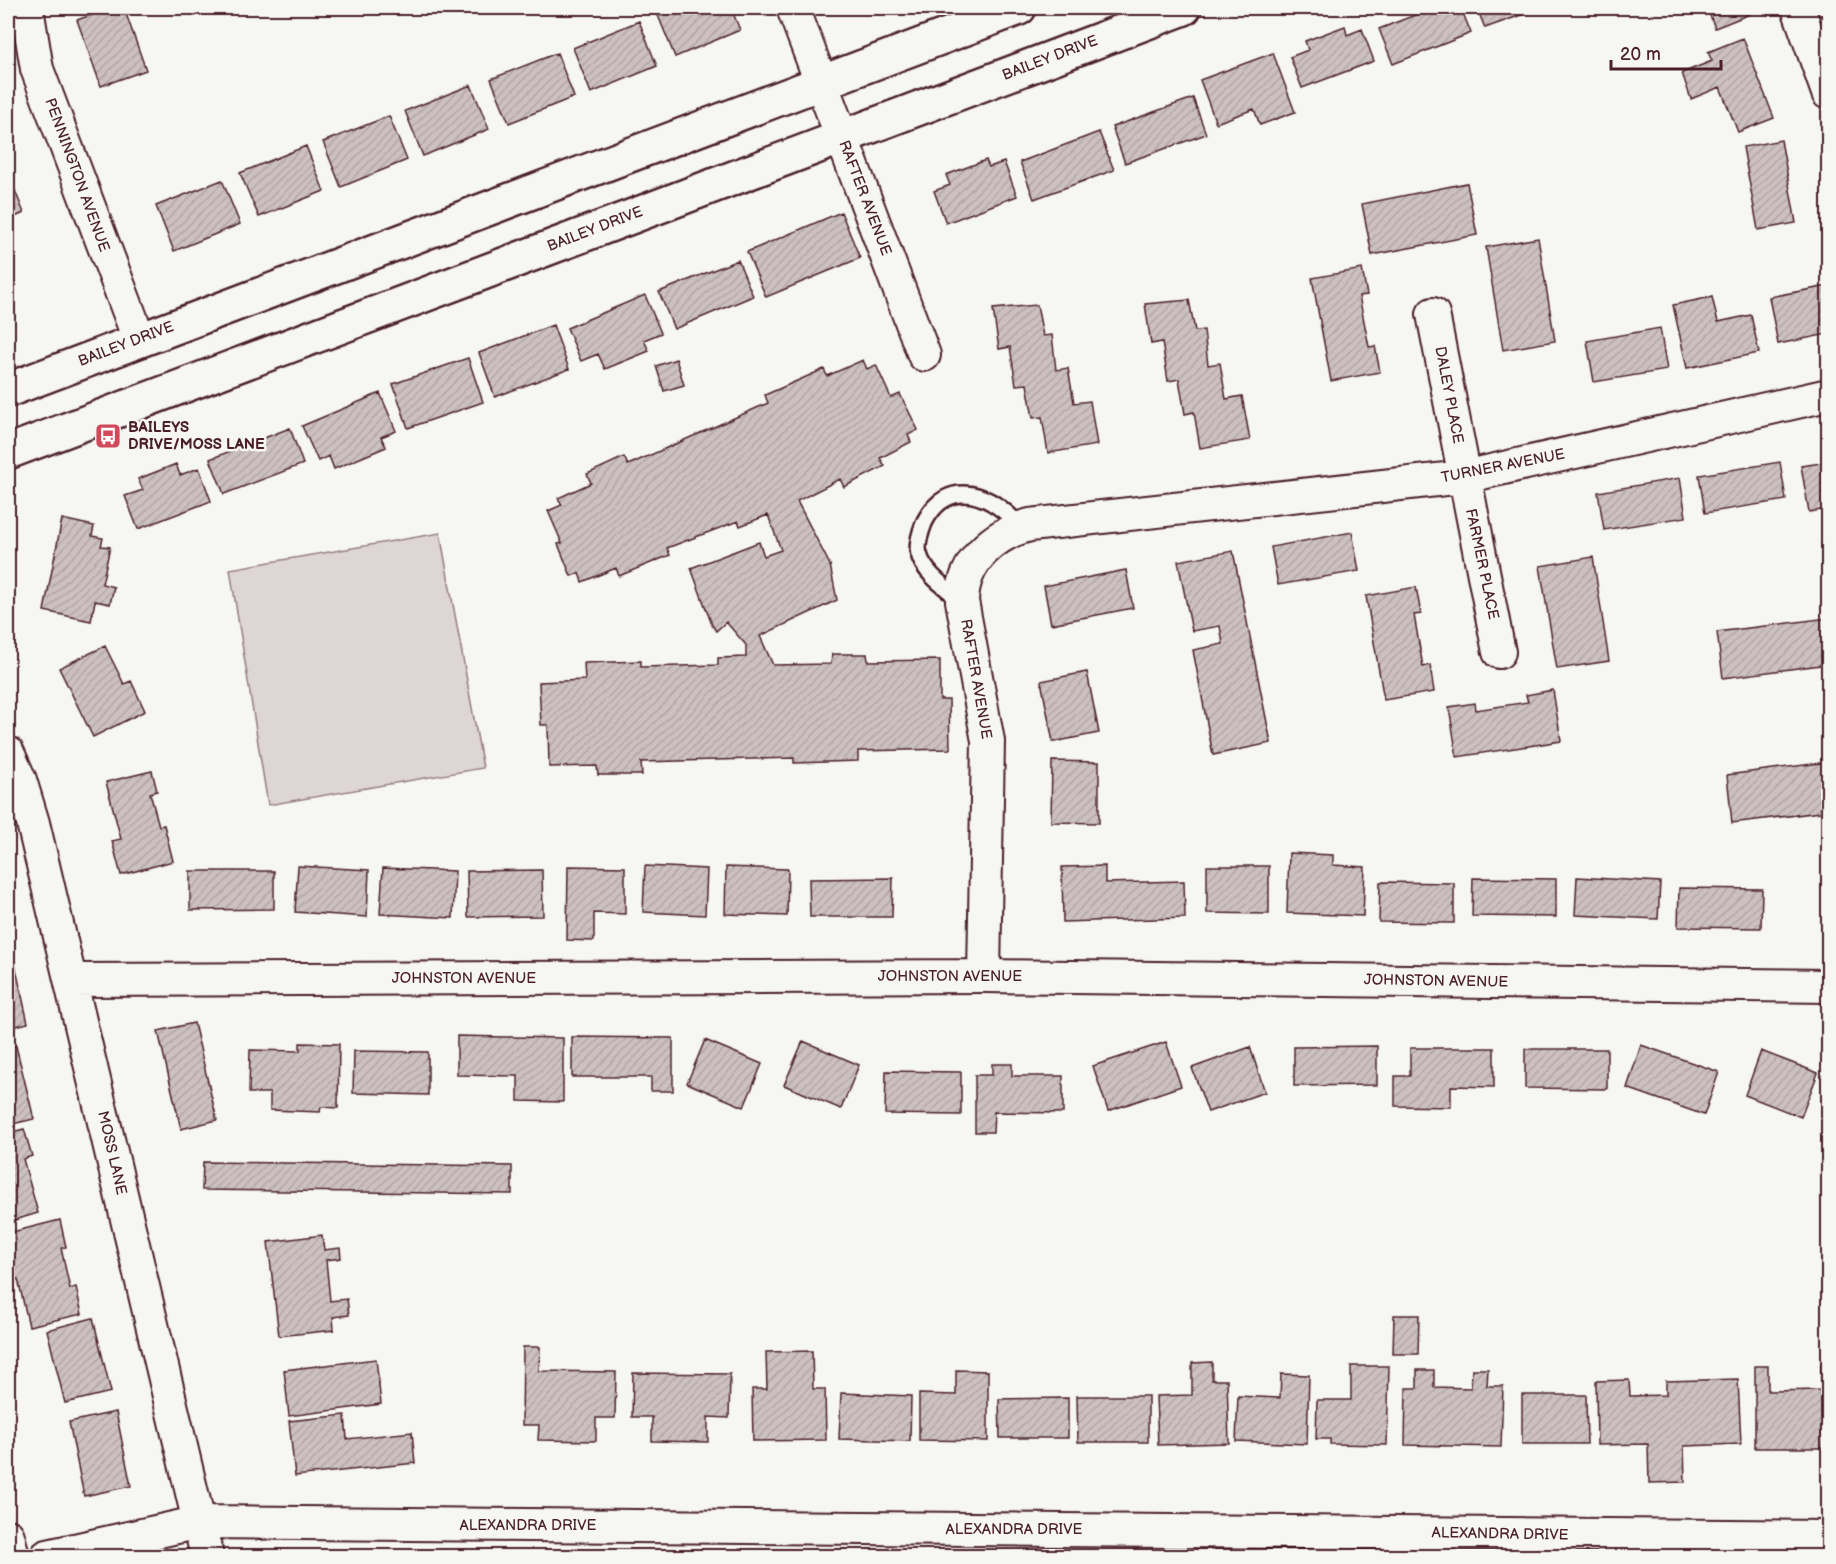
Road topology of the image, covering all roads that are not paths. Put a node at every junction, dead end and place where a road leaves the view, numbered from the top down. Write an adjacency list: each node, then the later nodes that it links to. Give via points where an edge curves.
1 (27, 8): 9 (street, PENNINGTON AVENUE, via 37,69)
2 (793, 8): 7 (street, RAFTER AVENUE)
3 (1020, 8): 7 (main road, BAILEY DRIVE)
4 (1184, 8): 7 (main road, BAILEY DRIVE)
5 (1798, 8): 6 (street)
6 (1828, 93)
7 (830, 109): 9 (main road, BAILEY DRIVE); 10 (street, RAFTER AVENUE); 13 (main road, BAILEY DRIVE)
8 (1433, 314): 14 (street, DALEY PLACE)
9 (139, 339): 11 (main road, BAILEY DRIVE)
10 (924, 355)
11 (8, 390)
12 (1828, 395): 14 (street, TURNER AVENUE)
13 (8, 452)
14 (1464, 477): 15 (street, TURNER AVENUE); 18 (street, FARMER PLACE)
15 (1102, 515): 16 (street, RAFTER AVENUE)
16 (1020, 527): 17 (street, RAFTER AVENUE, via 994,541 972,563); 17 (lane, via 1006,510 971,494 948,497 930,511 920,531 919,554 935,579)
17 (962, 601): 20 (street, RAFTER AVENUE, via 988,741)
18 (1499, 652)
19 (8, 753): 21 (street, MOSS LANE, via 33,822)
20 (984, 975): 21 (street, JOHNSTON AVENUE); 22 (street, JOHNSTON AVENUE)
21 (71, 980): 23 (street, MOSS LANE)
22 (1828, 986)
23 (200, 1522): 26 (street, ALEXANDRA DRIVE); 28 (street, ALEXANDRA DRIVE); 29 (street, MOSS LANE)
24 (8, 1536): 27 (street)
25 (1828, 1538): 26 (street, ALEXANDRA DRIVE)
26 (1342, 1544)
27 (13, 1557)
28 (47, 1557)
29 (207, 1557)

